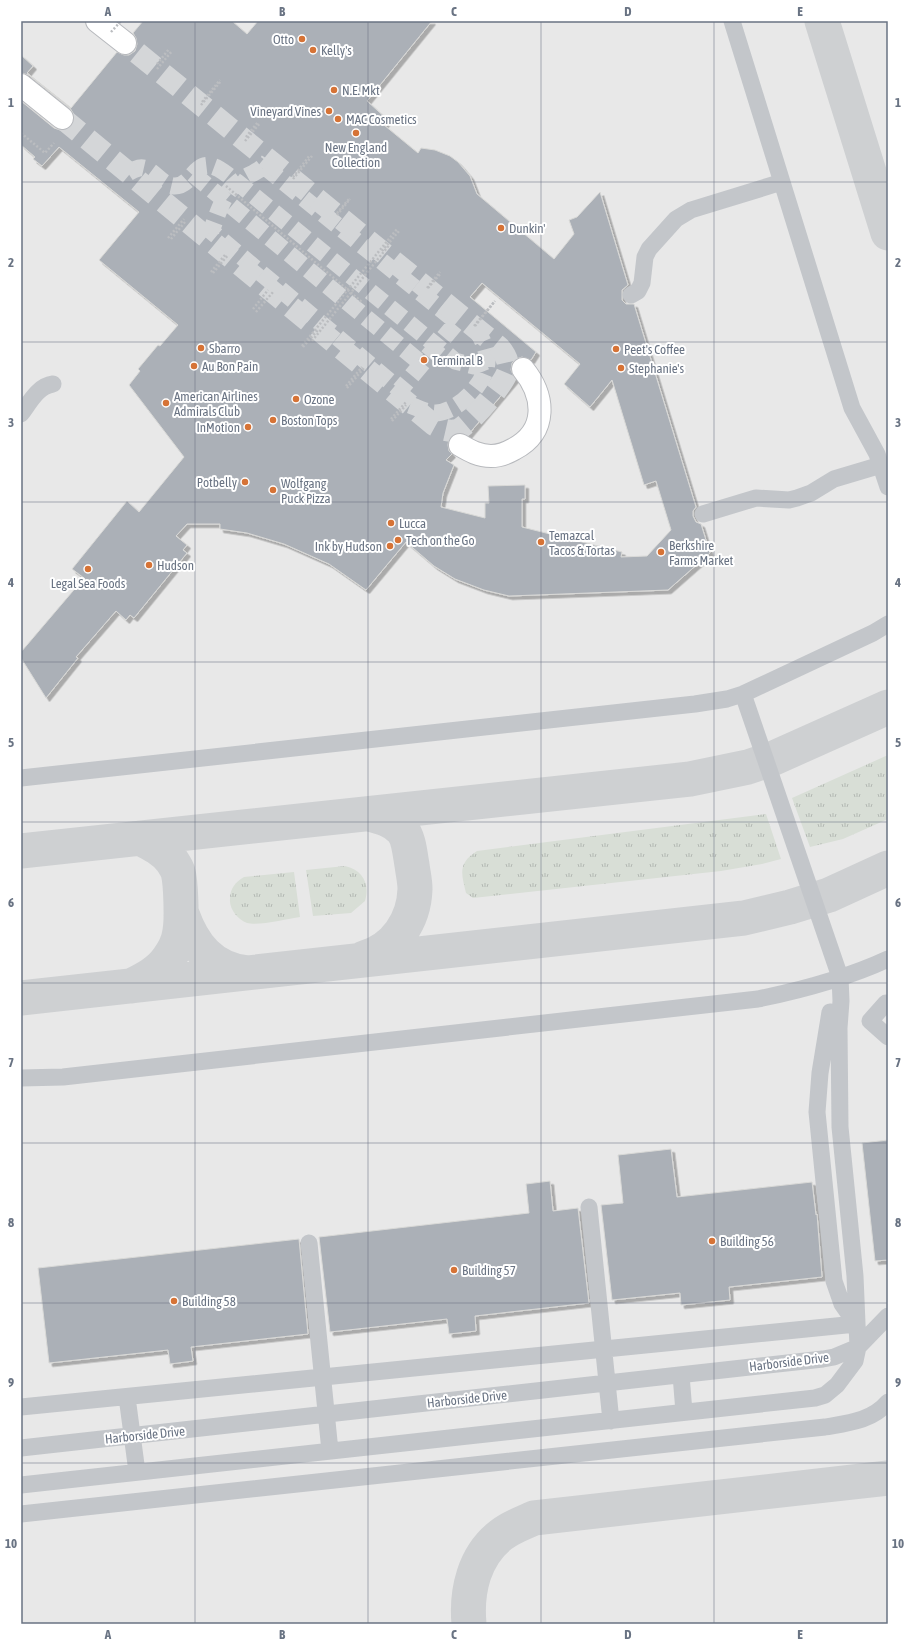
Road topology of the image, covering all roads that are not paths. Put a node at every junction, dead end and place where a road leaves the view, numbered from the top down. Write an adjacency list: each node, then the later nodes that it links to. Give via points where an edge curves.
1 (732, 21): 4 (street)
2 (21, 85): 3 (main road)
3 (62, 118)
4 (782, 182): 5 (street, via 691,210 678,217 647,254 642,283 638,291); 10 (street, via 852,408)
5 (631, 295)
6 (523, 369): 9 (main road, via 534,384 540,402 538,421 528,438 509,452 495,456 480,455)
7 (53, 384): 8 (street, via 45,385 36,393)
8 (21, 414)
9 (460, 445)
10 (881, 465): 11 (street); 12 (street, via 834,480 797,498 756,498)
11 (888, 487)
12 (703, 514)
13 (888, 624): 14 (street)
14 (743, 694): 15 (street, via 695,704); 17 (street)
15 (21, 778)
16 (888, 959): 17 (street)
17 (840, 977): 20 (street, via 783,994 713,1005 63,1077); 23 (street, via 840,1127); 24 (street, via 832,1002 820,1073 817,1112)
18 (888, 1005): 19 (street, via 886,1004 870,1021)
19 (888, 1037)
20 (21, 1078)
21 (589, 1207): 28 (street)
22 (309, 1242): 30 (street)
23 (853, 1253): 24 (street); 26 (street, via 857,1295)
24 (831, 1255): 26 (street, via 837,1292)
25 (888, 1316): 27 (street)
26 (856, 1324): 27 (street); 28 (street)
27 (858, 1347): 29 (street, Harborside Drive, via 823,1359); 35 (street, Harborside Drive, via 851,1368 825,1395)
28 (603, 1349): 30 (street); 31 (street)
29 (681, 1375): 31 (street, Harborside Drive); 35 (street)
30 (323, 1378): 32 (street); 36 (street)
31 (607, 1383): 36 (street, Harborside Drive); 37 (street)
32 (127, 1397): 34 (street); 38 (street)
33 (888, 1402): 43 (street, via 875,1414 866,1418 825,1427)
34 (21, 1407)
35 (684, 1412): 37 (street, Harborside Drive)
36 (327, 1414): 38 (street, Harborside Drive); 40 (street)
37 (611, 1421): 40 (street, Harborside Drive)
38 (132, 1436): 39 (street, Harborside Drive); 41 (street)
39 (21, 1448)
40 (330, 1451): 41 (street, Harborside Drive)
41 (137, 1472): 42 (street, Harborside Drive)
42 (21, 1485)
43 (21, 1514)

